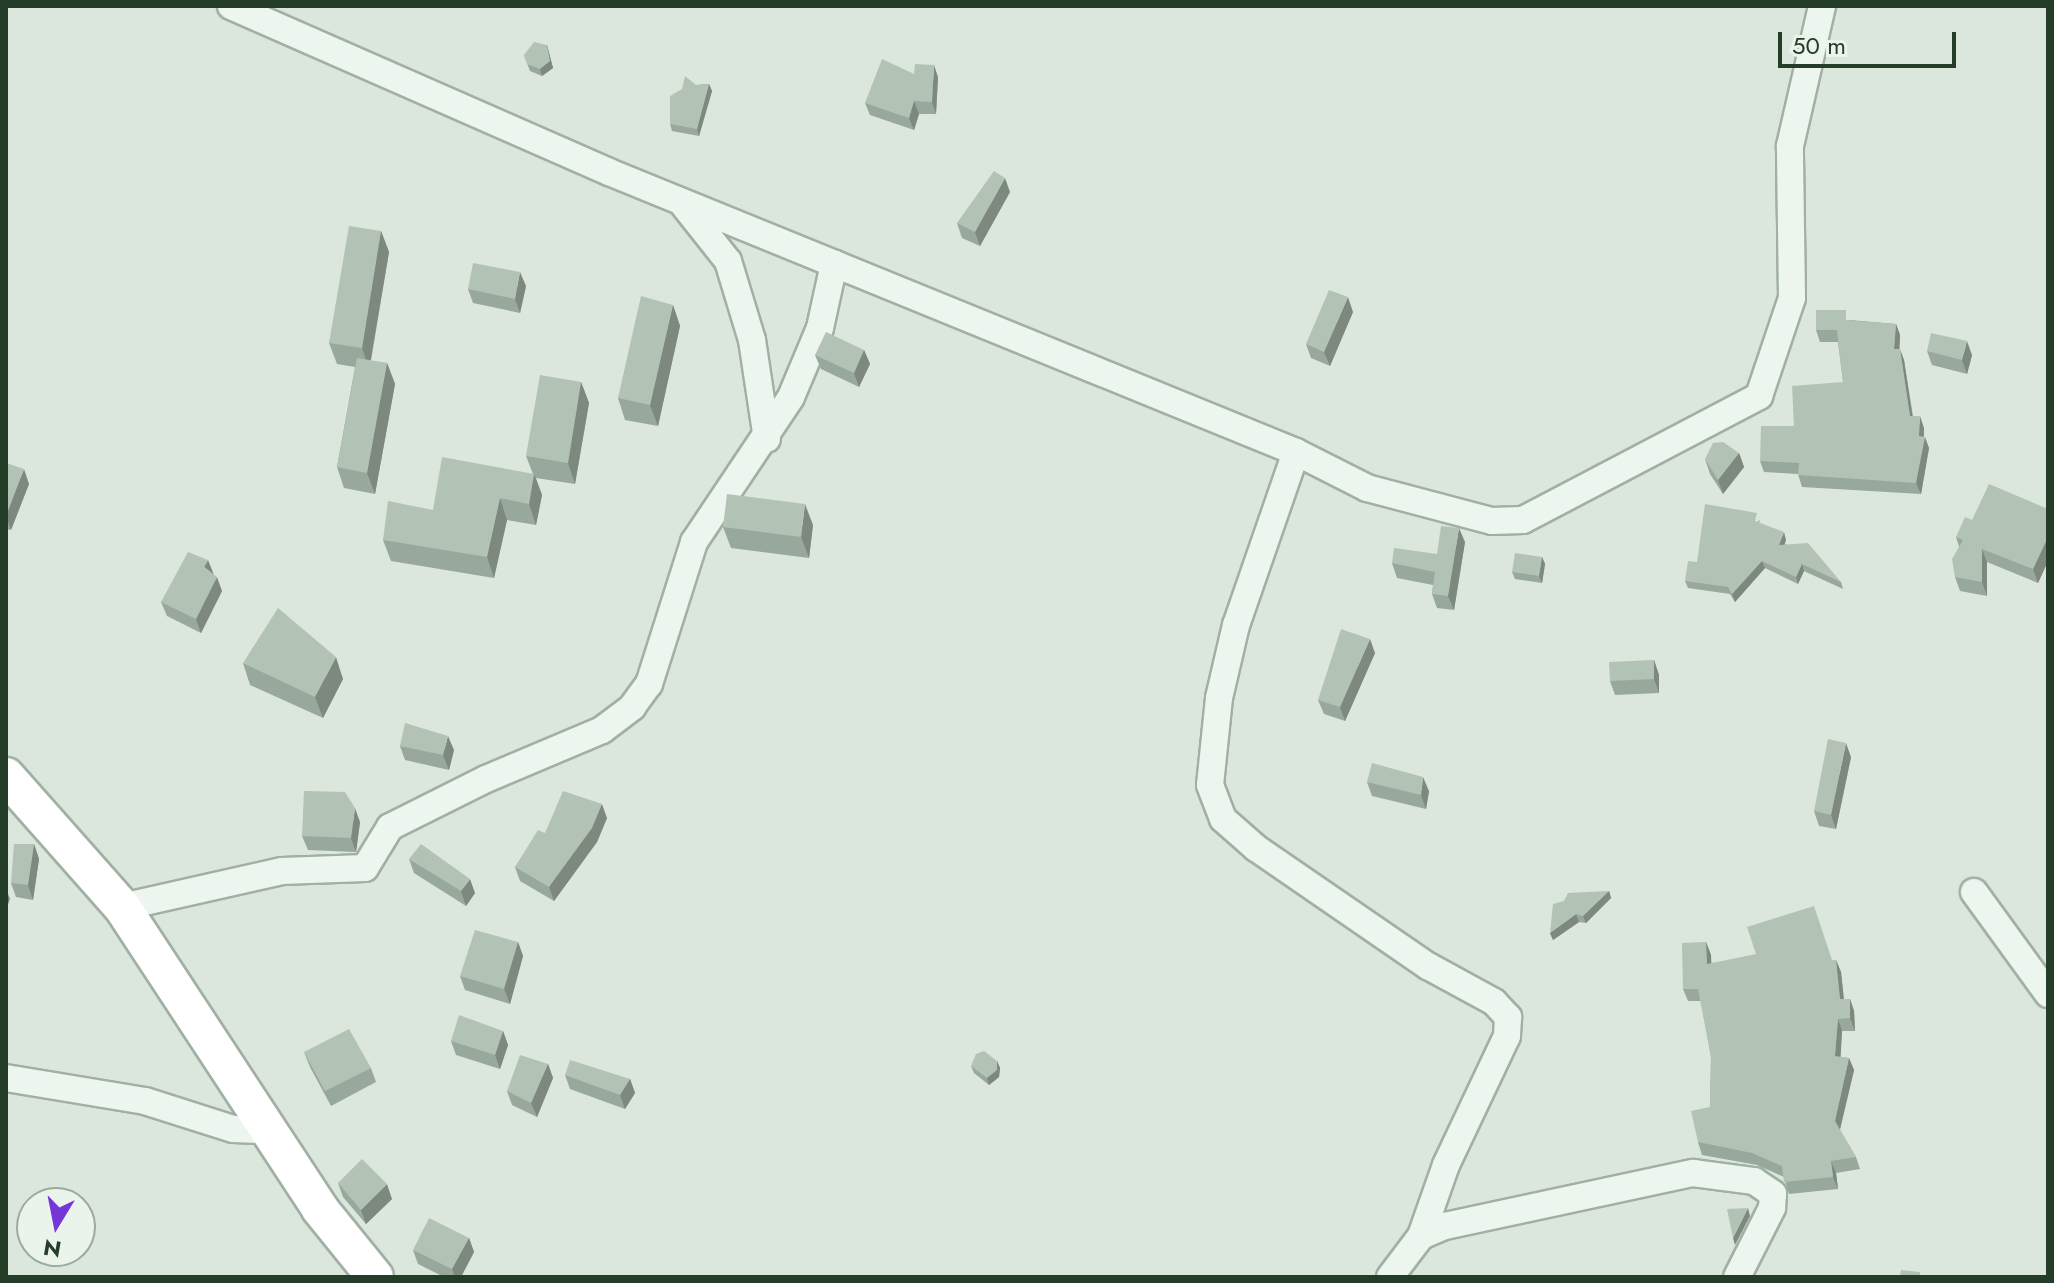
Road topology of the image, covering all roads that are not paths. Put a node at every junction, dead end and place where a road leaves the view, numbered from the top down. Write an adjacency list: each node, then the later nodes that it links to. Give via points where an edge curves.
1 (231, 6): 3 (street)
2 (1822, 6): 6 (street, via 1790,146 1792,298 1759,396 1523,520 1492,521 1367,488)
3 (681, 202): 4 (street); 5 (street, via 728,261 752,340)
4 (834, 264): 5 (street, via 820,328); 6 (street)
5 (767, 439): 9 (street, via 694,542 649,684 632,707 602,730 390,827 365,868 282,871)
6 (1296, 452): 13 (street, via 1236,625 1219,698 1210,785 1223,819 1256,848 1428,966 1494,1002 1508,1017 1507,1036 1446,1165)
7 (6, 776): 9 (street)
8 (1974, 892): 10 (street)
9 (122, 907): 12 (street)
10 (2048, 994)
11 (6, 1078): 12 (street, via 145,1101 233,1129)
12 (267, 1130): 14 (street, via 320,1209)
13 (1421, 1236): 15 (street); 16 (street, via 1445,1226 1693,1173 1712,1174 1763,1183 1773,1194 1772,1208)
14 (375, 1277)
15 (1390, 1277)
16 (1737, 1277)

